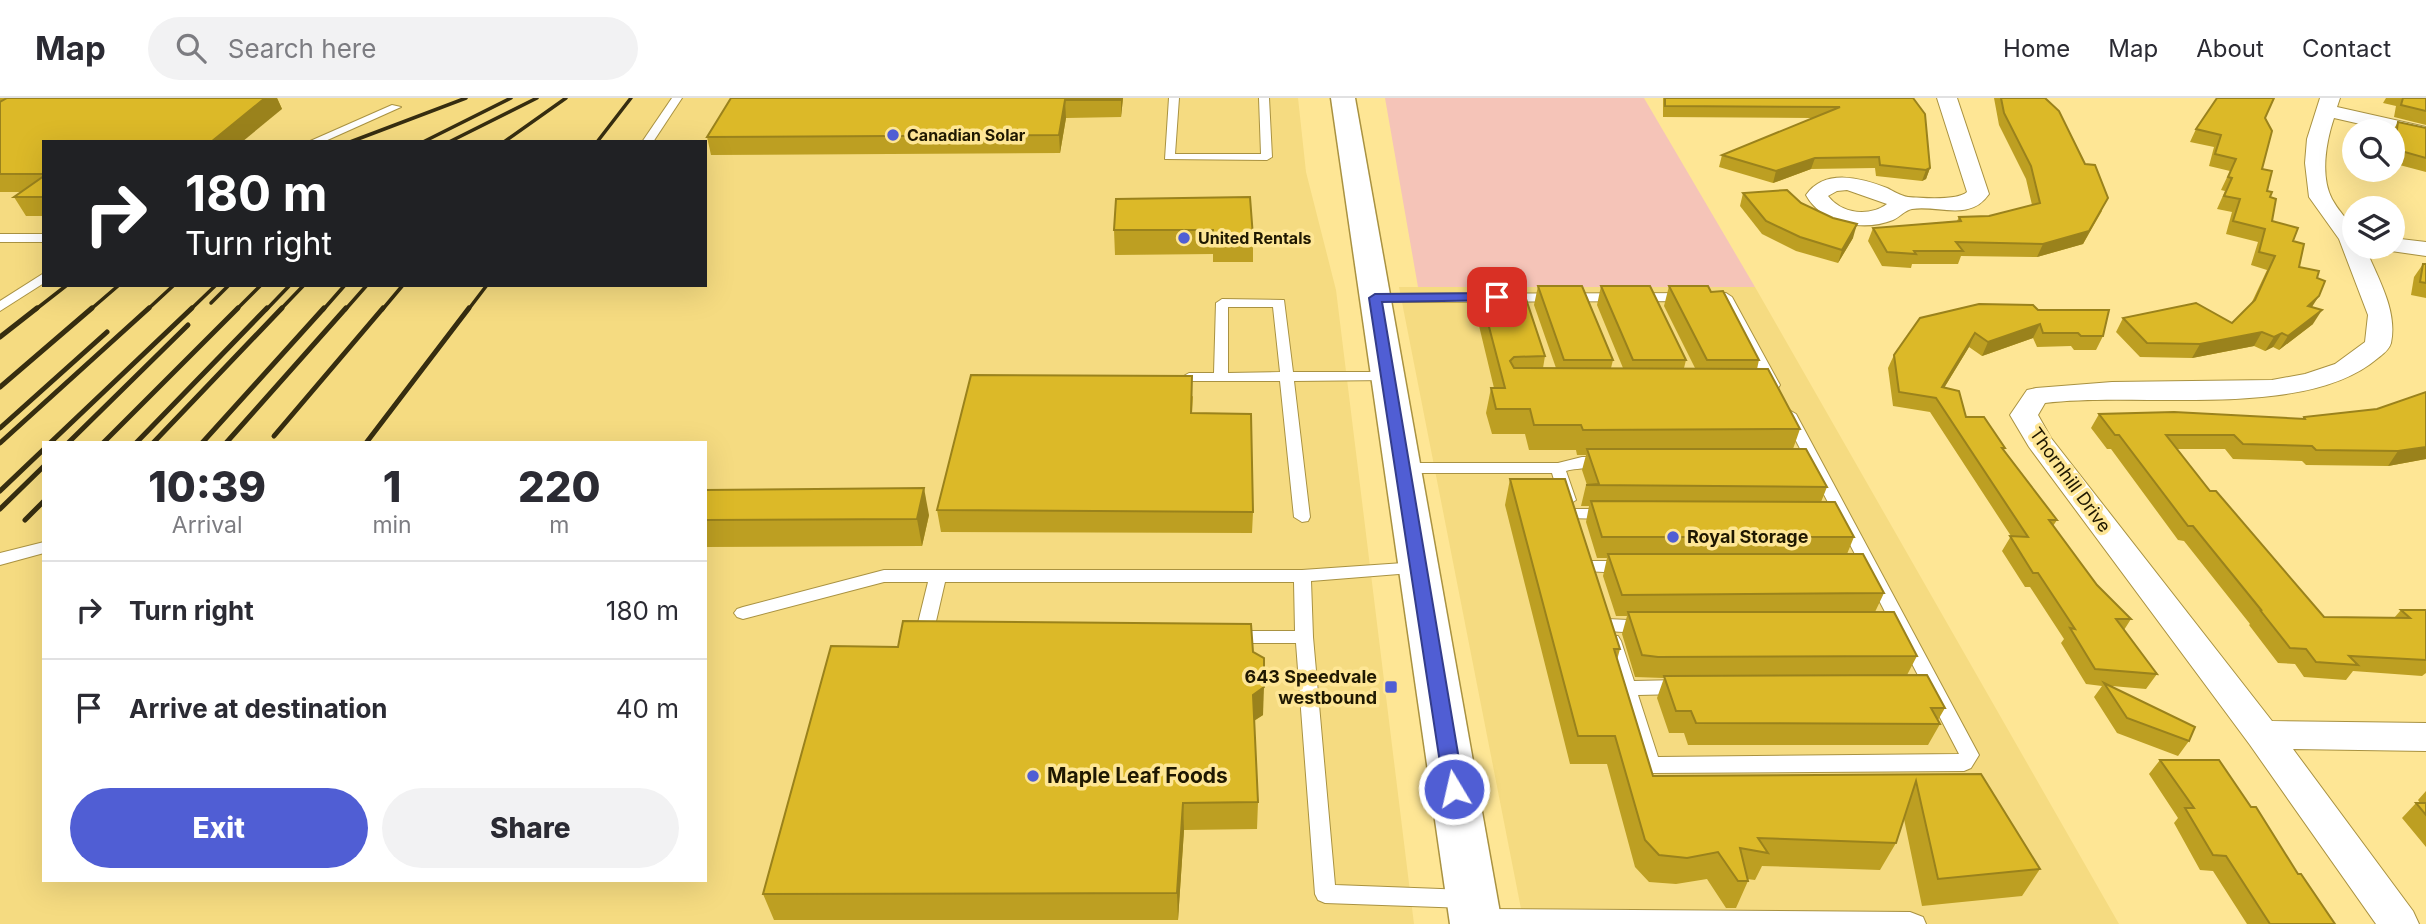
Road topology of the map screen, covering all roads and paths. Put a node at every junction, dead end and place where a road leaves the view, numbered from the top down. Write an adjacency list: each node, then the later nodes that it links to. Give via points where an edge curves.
1 (677, 98): 10 (lane)
2 (1174, 98): 3 (lane, via 1169,157 1267,157)
3 (1264, 98)
4 (1343, 98): 19 (main road)
5 (1947, 98): 11 (street, via 1978,194 1957,204)
6 (2327, 104): 8 (street); 12 (street, Thornhill Drive, via 2315,163 2320,197)
7 (396, 107): 9 (lane)
8 (2426, 134)
9 (318, 140)
10 (648, 140)
11 (1905, 204)
12 (2342, 227)
13 (0, 238): 14 (lane)
14 (42, 238)
15 (2405, 247): 16 (street)
16 (2426, 249)
17 (2359, 259): 48 (street, Thornhill Drive, via 2380,315 2378,345 2347,369 2312,382 2267,388 2071,390 2036,396 2024,415 2039,441)
18 (42, 278): 20 (lane)
19 (1375, 298): 22 (main road); 40 (lane, via 1524,304 1726,298 1863,567)
20 (0, 307)
21 (1286, 375): 22 (lane); 24 (lane); 24 (lane, via 1279,303 1222,303); 29 (lane)
22 (1388, 376): 26 (main road)
23 (1189, 377): 24 (lane)
24 (1221, 377)
25 (1623, 462): 27 (lane, via 1582,462)
26 (1402, 468): 27 (lane); 33 (main road)
27 (1558, 468): 28 (lane, via 1574,521)
28 (1626, 514)
29 (1302, 517)
30 (42, 548): 31 (lane)
31 (0, 559)
32 (1642, 567): 37 (lane, via 1587,561)
33 (1418, 568): 35 (lane); 50 (main road)
34 (938, 576): 35 (lane); 36 (lane, via 884,576); 41 (lane, via 924,635)
35 (1302, 576): 43 (lane)
36 (743, 613)
37 (1607, 625): 38 (lane); 46 (lane)
38 (1661, 625)
39 (1874, 625): 40 (lane)
40 (1901, 625): 45 (lane)
41 (951, 636)
42 (1209, 637): 43 (lane)
43 (1304, 637): 50 (lane, via 1325,894)
44 (1906, 687): 45 (lane)
45 (1934, 687): 46 (lane, via 1969,755 1964,763 1651,765)
46 (1626, 688): 47 (lane)
47 (1696, 688)
48 (2263, 735): 49 (street); 52 (street, Thornhill Drive)
49 (2426, 737)
50 (1474, 914): 51 (lane)
51 (1915, 924)
52 (2399, 924)

